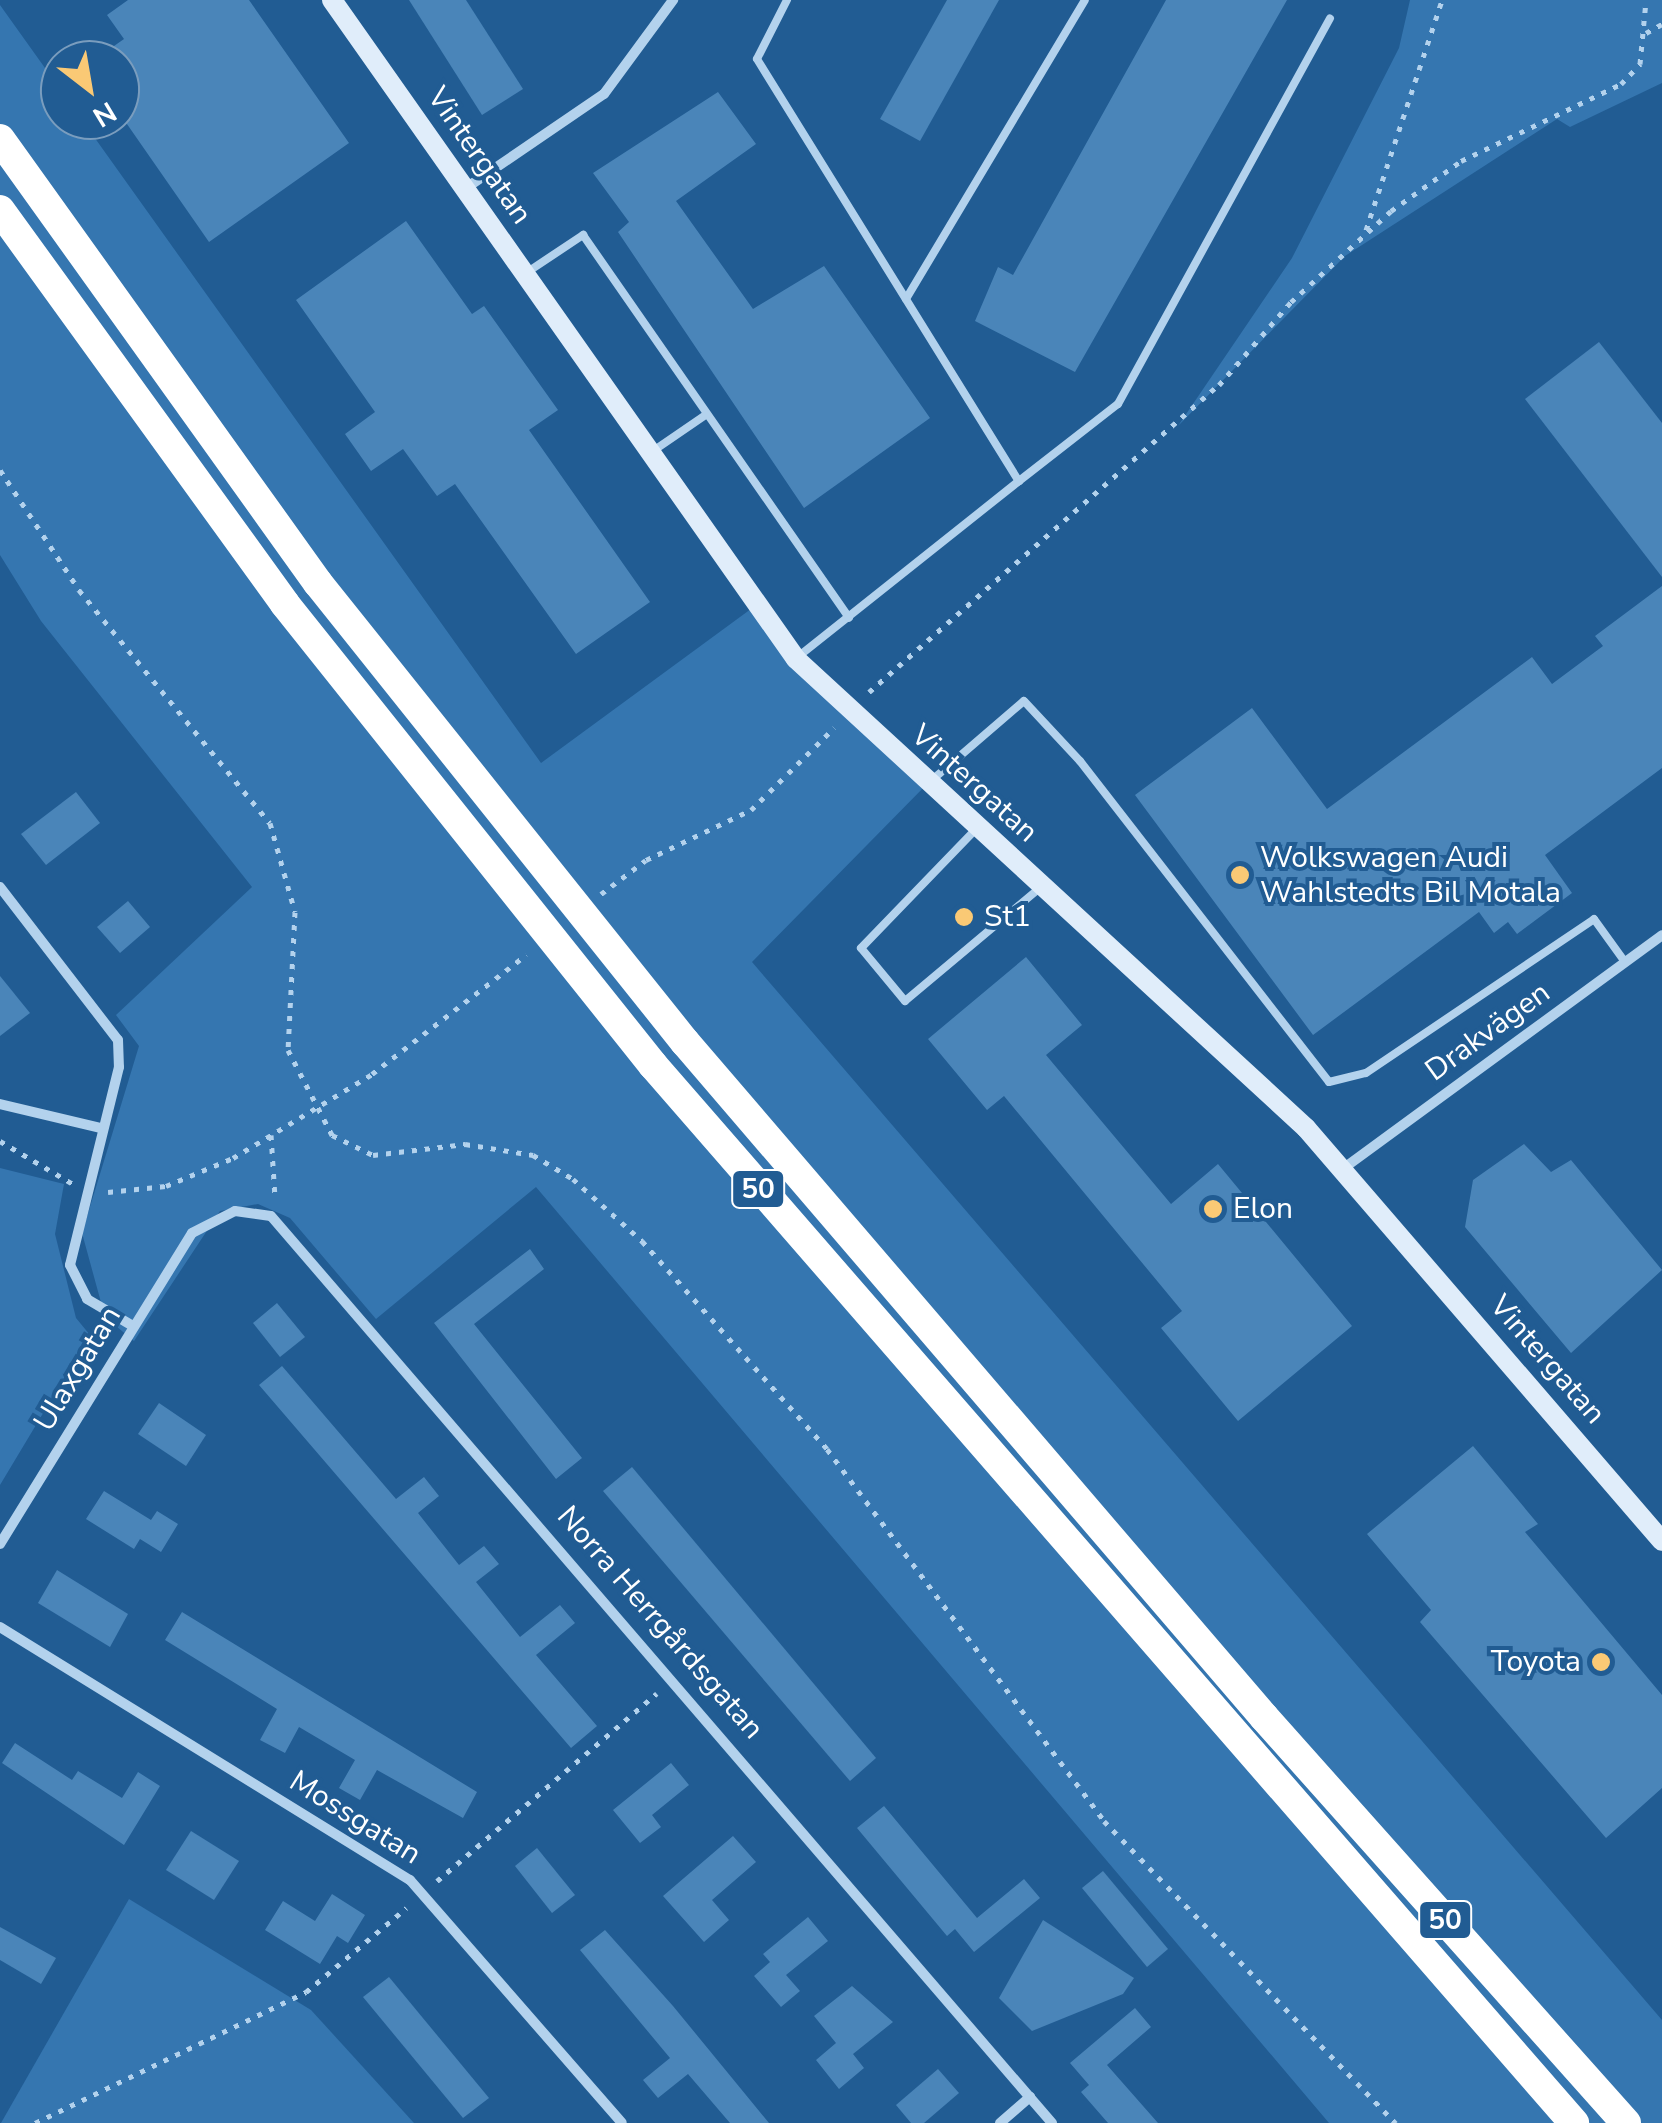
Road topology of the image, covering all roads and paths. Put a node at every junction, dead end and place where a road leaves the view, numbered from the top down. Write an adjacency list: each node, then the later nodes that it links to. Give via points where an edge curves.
1 (332, 0): 11 (street, Vintergatan)
2 (673, 0): 11 (street, via 604,94)
3 (787, 0): 15 (lane, via 757,59)
4 (1086, 0): 15 (lane)
5 (1442, 0): 13 (path)
6 (1646, 0): 9 (path)
7 (1330, 19): 19 (lane, via 1118,404)
8 (1662, 24): 9 (path)
9 (1646, 33): 13 (path, via 1640,64 1621,84 1461,161)
10 (0, 139): 52 (highway, 50, via 318,583 685,1042 1251,1702)
11 (466, 188): 14 (street, Vintergatan)
12 (0, 210): 51 (highway, 50, via 285,604 653,1065)
13 (1365, 233): 22 (path, via 1219,384 942,621)
14 (525, 274): 16 (lane, via 583,235); 17 (street, Vintergatan)
15 (906, 300): 19 (lane)
16 (707, 414): 17 (lane); 20 (lane)
17 (650, 453): 21 (street, Vintergatan)
18 (0, 470): 32 (path, via 78,590 270,823 295,912 288,1050)
19 (1019, 481): 20 (lane)
20 (849, 618): 21 (lane)
21 (796, 659): 22 (street, Vintergatan)
22 (849, 711): 23 (street, Vintergatan); 27 (path, via 751,810 646,860)
23 (928, 783): 24 (street, Vintergatan); 30 (lane, via 1024,701 1080,761 1329,1082 1366,1074 1594,919)
24 (978, 828): 25 (street, Vintergatan); 25 (lane, via 861,948 905,1001)
25 (1042, 886): 36 (street, Vintergatan)
26 (0, 887): 33 (street, via 118,1040 119,1066)
27 (596, 898)
28 (1662, 934): 30 (street, Drakvägen)
29 (532, 950): 32 (path)
30 (1625, 962): 36 (street, Drakvägen)
31 (0, 1104): 33 (street)
32 (316, 1110): 34 (path); 50 (path, via 332,1135 373,1155 464,1144 533,1155 573,1179 642,1241 827,1449 1104,1821)
33 (101, 1128): 37 (street)
34 (271, 1135): 37 (path, via 166,1186 124,1194); 38 (path, via 278,1186)
35 (0, 1142): 37 (path, via 46,1174)
36 (1344, 1168): 40 (street, Vintergatan)
37 (86, 1188): 39 (street, via 70,1249 74,1279 88,1299)
38 (271, 1216): 39 (street, Ulaxgatan, via 235,1211 202,1223); 43 (street, Norra Herrgårdsgatan)
39 (133, 1326): 41 (street, Ulaxgatan)
40 (1662, 1541)
41 (0, 1544)
42 (0, 1627): 44 (street, Mossgatan)
43 (674, 1678): 44 (path); 45 (street, Norra Herrgårdsgatan)
44 (424, 1892): 46 (path, via 306,1992); 47 (street, Mossgatan)
45 (1030, 2098): 48 (street); 49 (street, Norra Herrgårdsgatan)
46 (35, 2123)
47 (622, 2123)
48 (1000, 2123)
49 (1052, 2123)
50 (1396, 2123)
51 (1574, 2123)
52 (1626, 2123)

